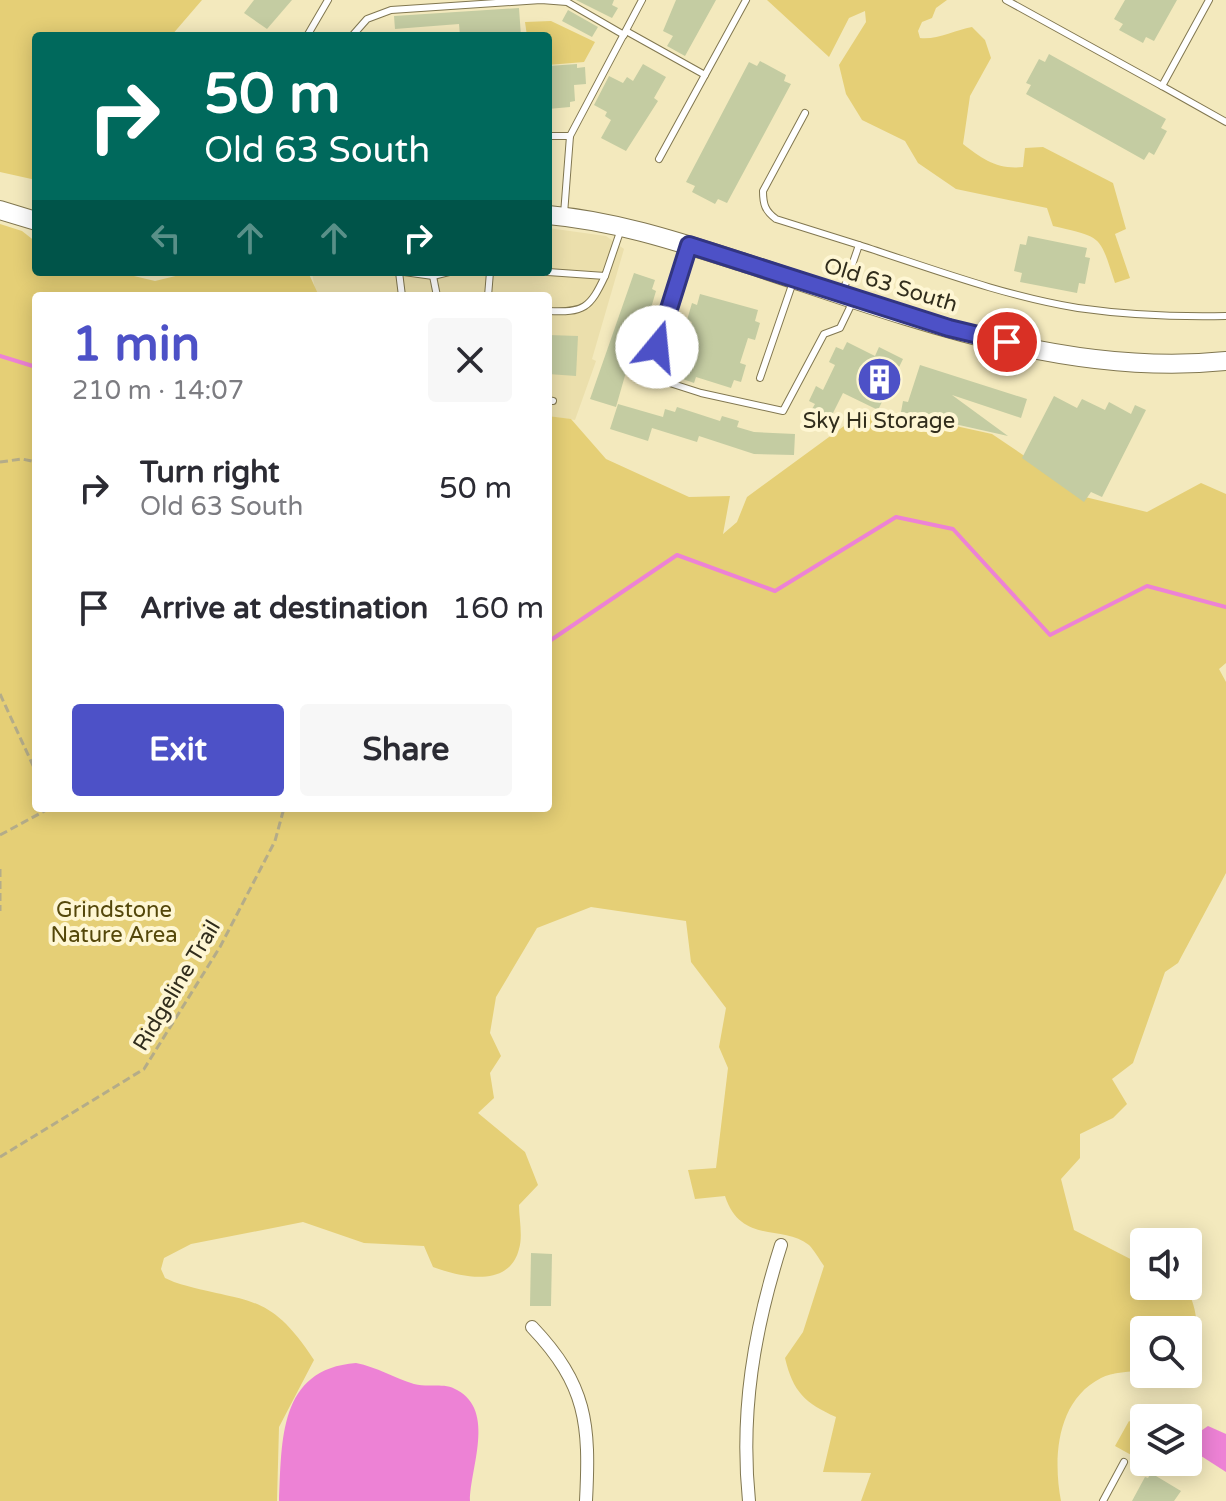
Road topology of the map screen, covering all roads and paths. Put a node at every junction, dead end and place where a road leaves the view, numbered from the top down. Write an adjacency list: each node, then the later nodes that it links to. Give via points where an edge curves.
1 (328, 0): 6 (lane)
2 (642, 0): 8 (lane)
3 (746, 0): 9 (lane)
4 (1209, 0): 10 (lane)
5 (1011, 1): 10 (lane)
6 (307, 32)
7 (356, 32): 8 (lane, via 367,19 391,10 541,0 567,2)
8 (625, 33): 9 (lane); 14 (lane)
9 (705, 75): 15 (lane)
10 (1162, 86): 12 (lane)
11 (805, 113): 21 (lane, via 763,191 763,203 776,219)
12 (1226, 122)
13 (552, 136): 14 (lane)
14 (570, 136): 17 (lane)
15 (659, 159)
16 (0, 210): 18 (main road)
17 (556, 216): 19 (main road, Old 63 South)
18 (32, 220)
19 (622, 225): 20 (main road, Old 63 South); 24 (lane)
20 (689, 245): 25 (main road, Old 63 South); 27 (lane, via 648,376 688,389 783,411 824,334 845,322)
21 (859, 245): 27 (lane); 29 (lane, via 1077,308)
22 (552, 272): 24 (lane)
23 (433, 276): 26 (lane)
24 (605, 276): 28 (lane, via 581,310)
25 (794, 279): 27 (main road, Old 63 South); 31 (lane)
26 (436, 292)
27 (848, 296): 30 (main road, Old 63 South, via 1035,349 1181,366)
28 (552, 311)
29 (1226, 316)
30 (1226, 361)
31 (760, 378)
32 (32, 461): 33 (path)
33 (0, 462)
34 (0, 694): 35 (path)
35 (32, 763)
36 (43, 812): 38 (path)
37 (283, 812): 41 (path, Ridgeline Trail, via 275,841 220,947 144,1069)
38 (0, 835)
39 (0, 869): 40 (path)
40 (0, 911)
41 (0, 1157)
42 (781, 1245): 46 (street, via 746,1398 743,1451)
43 (532, 1327): 45 (street, via 554,1350 580,1395 589,1442)
44 (1124, 1462): 47 (lane)
45 (586, 1501)
46 (749, 1501)
47 (1103, 1501)

